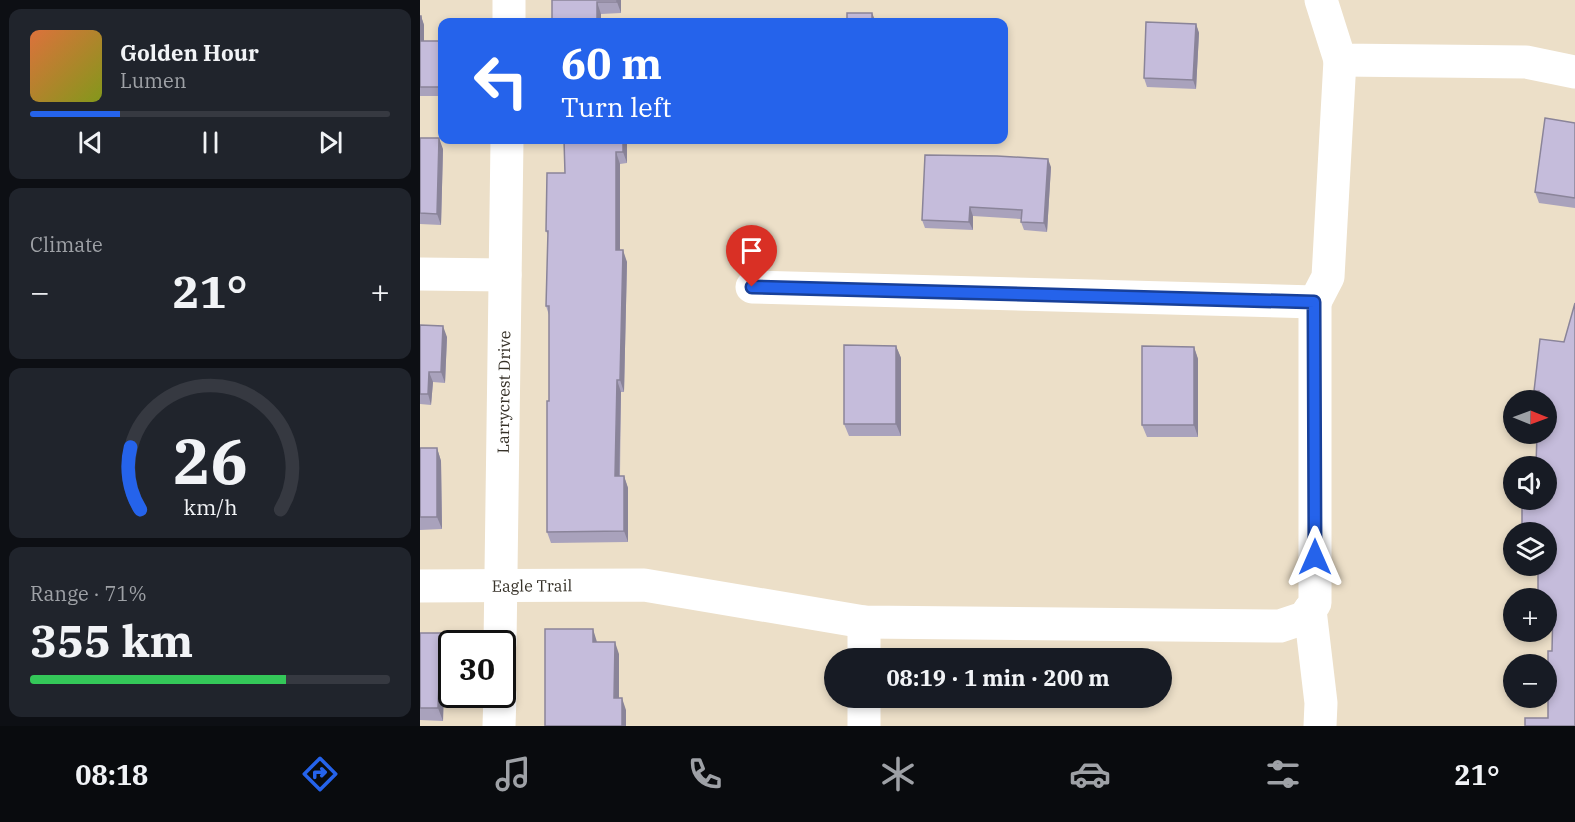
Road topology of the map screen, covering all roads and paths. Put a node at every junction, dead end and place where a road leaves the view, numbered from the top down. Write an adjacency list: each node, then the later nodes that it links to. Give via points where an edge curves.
1 (509, 0): 3 (street)
2 (1321, 0): 4 (street)
3 (509, 18)
4 (1340, 60): 5 (street, via 1526,62); 10 (street, via 1328,278)
5 (1575, 72)
6 (507, 144): 8 (street, Larrycrest Drive)
7 (420, 274): 8 (street)
8 (506, 274): 12 (street, Larrycrest Drive)
9 (752, 287): 10 (street)
10 (1314, 302): 13 (street, via 1315,603)
11 (420, 586): 12 (street, Eagle Trail)
12 (501, 586): 14 (street, Eagle Trail, via 644,585); 15 (street, Larrycrest Drive)
13 (1310, 610): 14 (street, Eagle Trail, via 1304,618 1280,626); 21 (street)
14 (864, 622): 16 (street)
15 (500, 630)
16 (864, 648)
17 (500, 708): 19 (street)
18 (864, 708): 20 (street)
19 (499, 726)
20 (864, 726)
21 (1320, 726)

